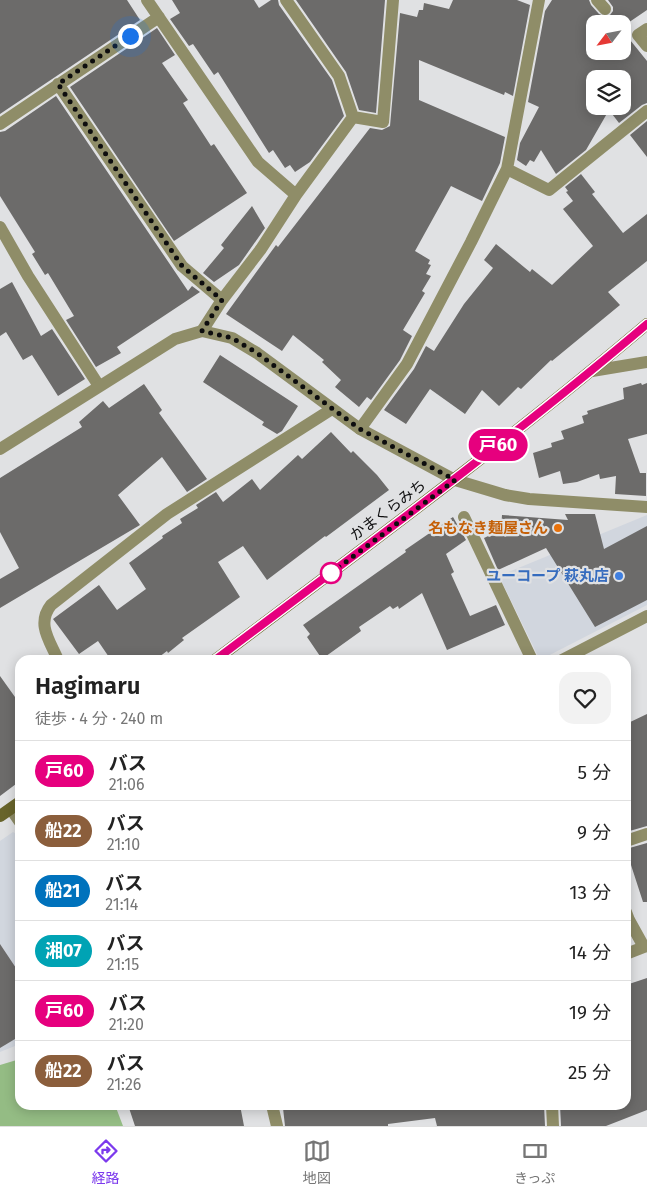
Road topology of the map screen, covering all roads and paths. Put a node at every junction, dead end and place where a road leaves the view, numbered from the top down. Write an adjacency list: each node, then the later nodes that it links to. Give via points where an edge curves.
1 (147, 0): 5 (street)
2 (286, 0): 10 (street, via 339,76)
3 (393, 0): 10 (street, via 383,122)
4 (539, 0): 12 (street)
5 (158, 16): 8 (street); 13 (street, via 258,162)
6 (647, 29): 7 (street, via 638,35)
7 (647, 46)
8 (58, 84): 11 (street); 15 (street, via 182,266)
9 (647, 110): 12 (street, via 549,190)
10 (353, 117): 13 (street)
11 (0, 124)
12 (507, 169): 22 (street, via 407,364)
13 (296, 196): 15 (street)
14 (0, 227): 20 (street)
15 (222, 300): 17 (street)
16 (647, 324): 19 (main road, かまくらみち)
17 (202, 331): 20 (street, via 176,339); 21 (street, via 232,338 257,353)
18 (647, 362): 19 (street)
19 (592, 371): 24 (main road, かまくらみち)
20 (99, 386): 23 (street)
21 (332, 409): 22 (street); 28 (street, via 168,514 52,605 45,613 45,630)
22 (360, 429): 24 (street)
23 (0, 449)
24 (455, 480): 25 (street, via 529,499); 29 (main road, かまくらみち)
25 (647, 507)
26 (464, 517): 30 (street)
27 (647, 616): 31 (street)
28 (56, 655)
29 (222, 655)
30 (530, 655)
31 (572, 655)
32 (15, 806): 33 (main road)
33 (0, 816)
34 (647, 834): 35 (street)
35 (631, 839)
36 (631, 923): 37 (street)
37 (646, 948): 38 (street)
38 (631, 952)
39 (273, 1110): 41 (street)
40 (552, 1110): 42 (street)
41 (276, 1126)
42 (553, 1126)

